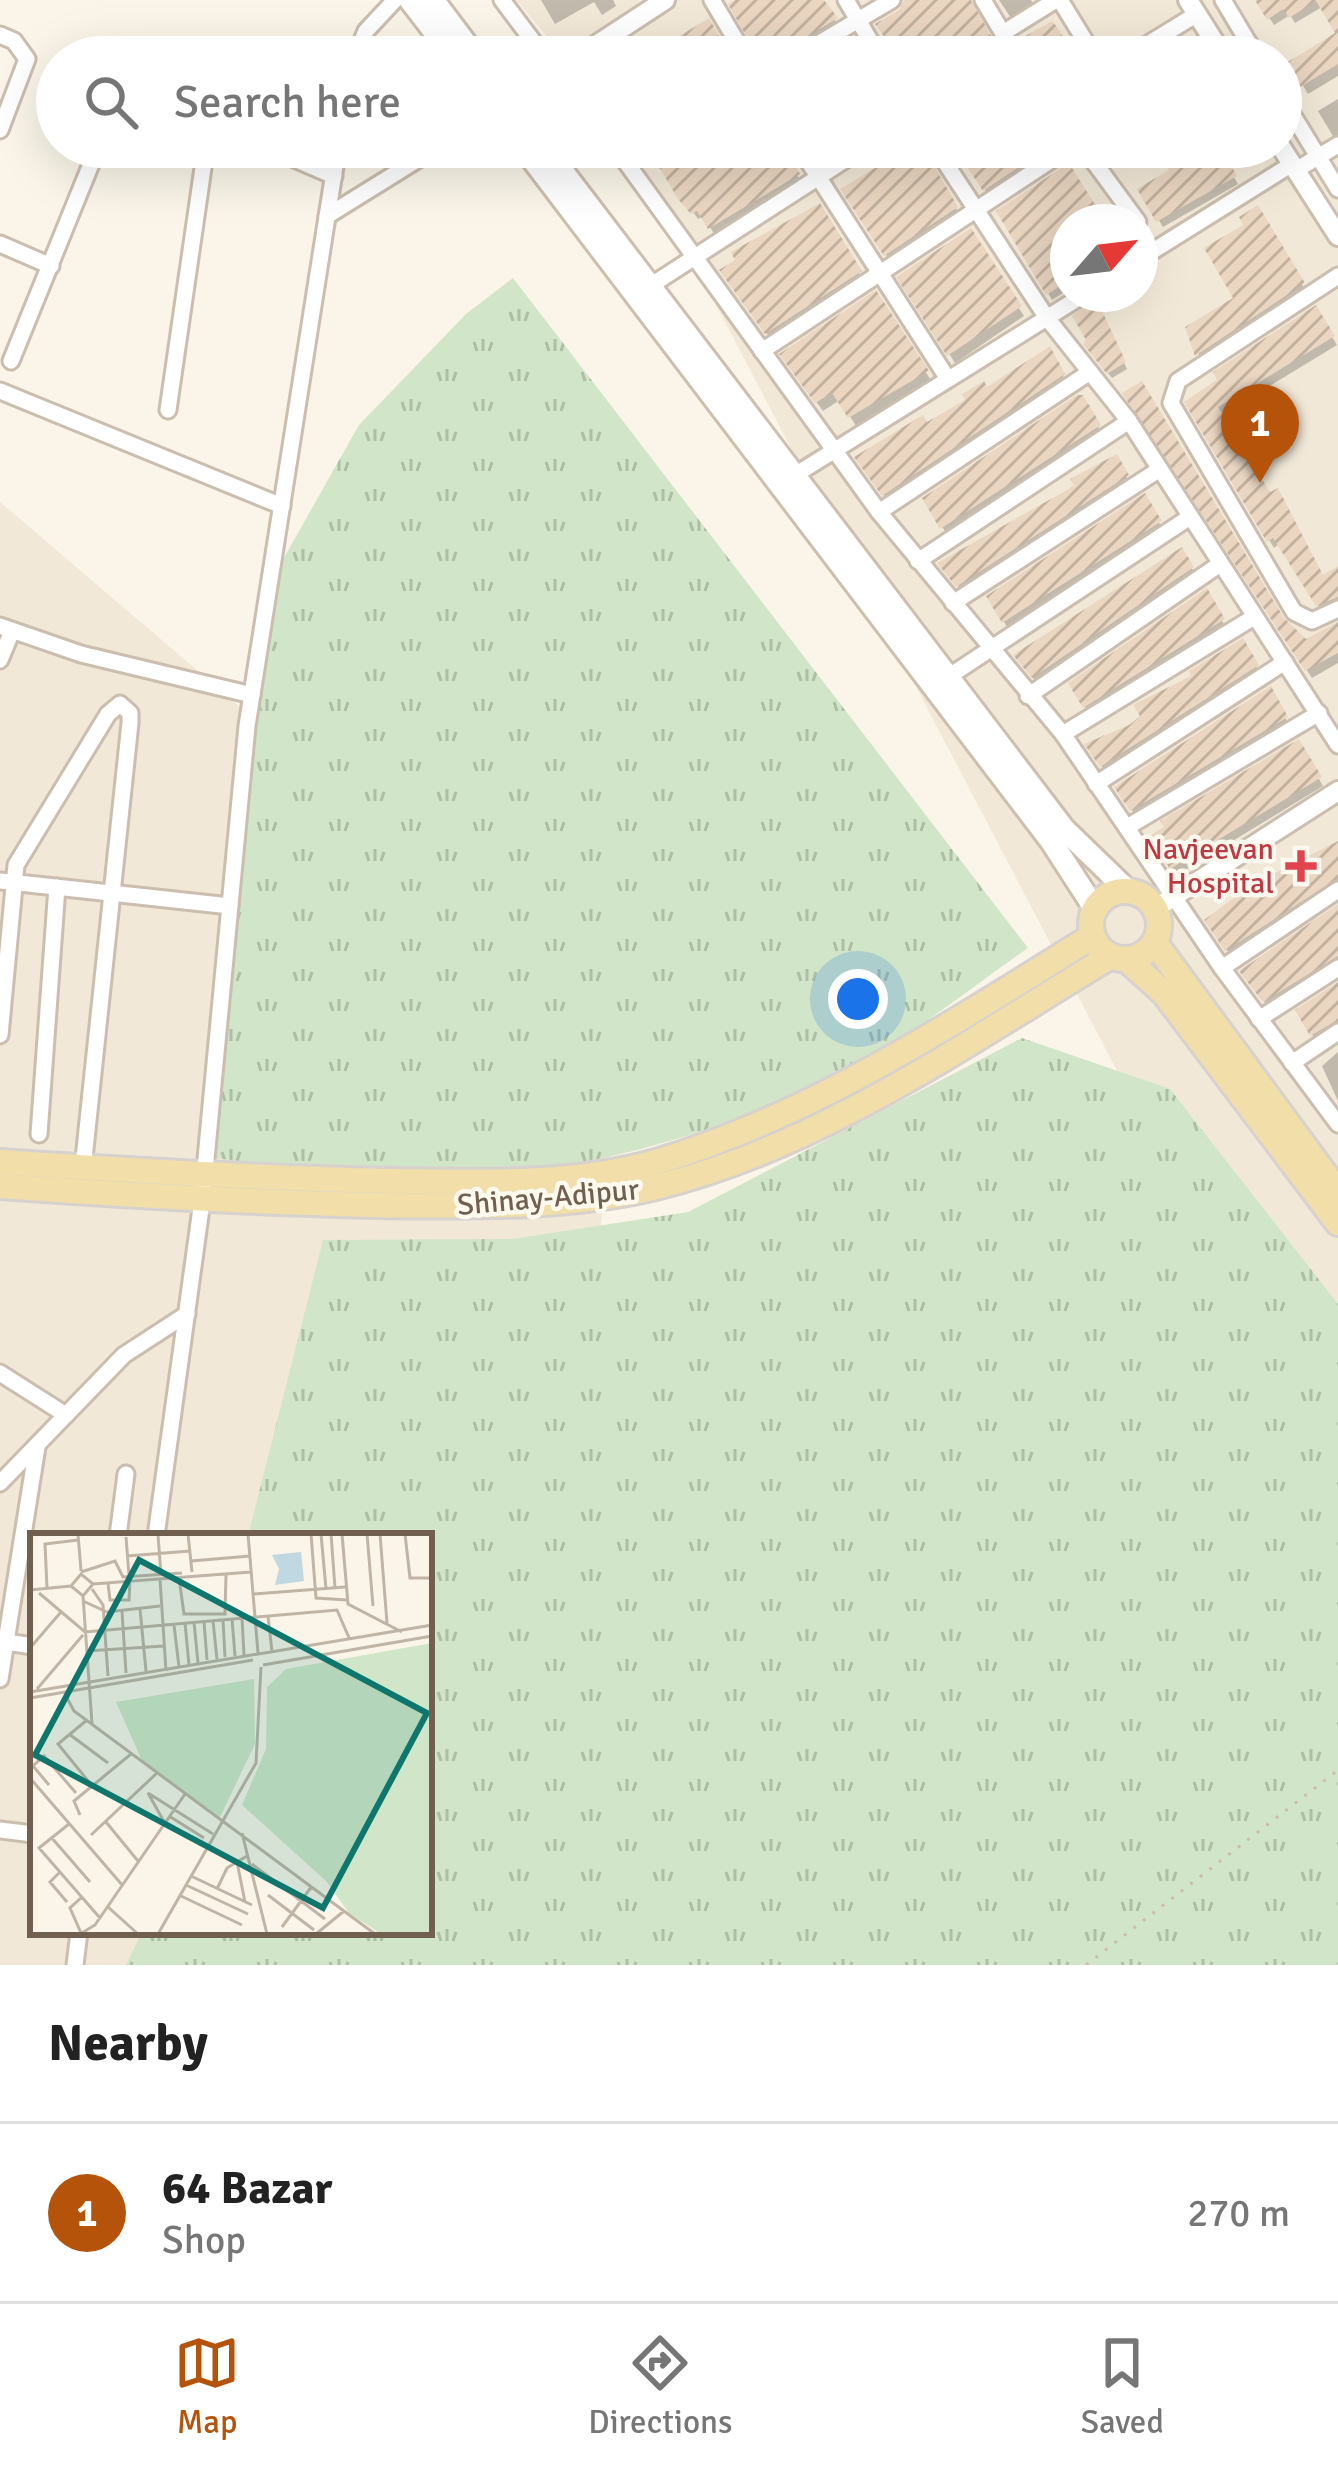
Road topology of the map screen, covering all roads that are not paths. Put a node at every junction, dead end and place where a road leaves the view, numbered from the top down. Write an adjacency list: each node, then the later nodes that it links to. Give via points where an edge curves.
1 (395, 0): 16 (street)
2 (410, 0): 17 (main road)
3 (433, 0): 18 (main road)
4 (502, 0): 19 (street)
5 (665, 0): 20 (street)
6 (712, 0): 21 (street)
7 (846, 0): 13 (street)
8 (892, 0): 13 (street)
9 (983, 0): 14 (street)
10 (1058, 0): 14 (street); 24 (street)
11 (1223, 0): 27 (street)
12 (1192, 7): 25 (street); 26 (street)
13 (858, 20): 22 (street); 23 (street)
14 (1003, 34)
15 (0, 35): 28 (street, via 27,59)
16 (364, 36)
17 (438, 36)
18 (460, 36)
19 (529, 36)
20 (610, 36)
21 (733, 36)
22 (831, 36)
23 (868, 36)
24 (1081, 36)
25 (1154, 36)
26 (1211, 36)
27 (1244, 36)
28 (0, 130)
29 (1302, 131): 31 (street)
30 (1338, 145): 31 (street)
31 (1318, 158): 32 (street); 50 (street)
32 (1302, 159)
33 (90, 168): 58 (street)
34 (203, 168): 69 (street)
35 (316, 168): 48 (street)
36 (335, 168): 48 (street)
37 (404, 168): 53 (street)
38 (540, 168): 73 (main road)
39 (560, 168): 61 (main road)
40 (630, 168): 57 (street)
41 (812, 168): 49 (street)
42 (831, 168): 49 (street)
43 (949, 168): 52 (street)
44 (1039, 168): 52 (street)
45 (1098, 168): 51 (street)
46 (1278, 168): 56 (street)
47 (1295, 168): 54 (street)
48 (334, 176): 53 (street)
49 (817, 177): 57 (street); 59 (street)
50 (1338, 189)
51 (1125, 204)
52 (976, 209): 59 (street); 63 (street)
53 (327, 216): 74 (street)
54 (1338, 236)
55 (0, 244): 58 (street)
56 (1158, 248)
57 (692, 257): 61 (street); 64 (street)
58 (51, 266): 65 (street)
59 (878, 272): 64 (street); 67 (street)
60 (1338, 276): 80 (street, via 1178,381 1171,403 1294,612 1312,621)
61 (650, 286): 73 (main road)
62 (1055, 312): 63 (street)
63 (1047, 317): 66 (street); 67 (street)
64 (762, 351): 71 (street)
65 (11, 362)
66 (1090, 372): 70 (street); 75 (street)
67 (948, 379): 71 (street)
68 (0, 391): 74 (street)
69 (168, 410)
70 (1129, 421): 72 (street); 77 (street)
71 (833, 452): 73 (street); 75 (street)
72 (1160, 469): 76 (street); 79 (street)
73 (787, 480): 86 (main road); 102 (main road)
74 (282, 506): 87 (street)
75 (879, 512): 77 (street)
76 (1190, 518): 78 (street); 83 (street)
77 (918, 562): 79 (street)
78 (1220, 564): 81 (street); 88 (street)
79 (952, 603): 83 (street)
80 (1338, 609)
81 (1254, 617): 85 (street); 90 (street)
82 (6, 629): 84 (street); 87 (street)
83 (988, 650): 86 (street); 88 (street)
84 (0, 660)
85 (1285, 662): 89 (street); 92 (street)
86 (948, 677): 97 (main road, via 1064,829)
87 (252, 695): 101 (street)
88 (1028, 696): 90 (street)
89 (1319, 713): 91 (street); 94 (street)
90 (1063, 734): 92 (street)
91 (1338, 745)
92 (1096, 784): 94 (street)
93 (1338, 791): 100 (street)
94 (1129, 826): 100 (street)
95 (6, 882): 96 (street); 99 (street, via 120,704 130,722); 110 (street)
96 (57, 887): 99 (street); 115 (street)
97 (1127, 890): 100 (main road); 102 (main road)
98 (1338, 890): 106 (street)
99 (112, 893): 101 (street); 117 (street)
100 (1164, 903): 104 (main road); 106 (street)
101 (230, 906): 119 (street)
102 (1095, 909): 103 (main road)
103 (1093, 936): 105 (main road); 119 (main road, Shinay-Adipur, via 808,1103 651,1163 583,1176)
104 (1155, 943): 105 (main road); 120 (main road)
105 (1118, 958): 119 (main road, Shinay-Adipur, via 818,1125 657,1187 586,1200 458,1206); 121 (main road, via 1164,993)
106 (1222, 968): 108 (street)
107 (1338, 968): 108 (street)
108 (1259, 1019): 111 (street)
109 (1338, 1032): 111 (street)
110 (0, 1035)
111 (1292, 1063): 113 (street)
112 (1338, 1092): 113 (street)
113 (1322, 1103): 114 (street)
114 (1338, 1124)
115 (39, 1134)
116 (0, 1162): 117 (main road, Shinay-Adipur)
117 (83, 1168): 119 (main road, Shinay-Adipur)
118 (0, 1186): 119 (main road, Shinay-Adipur)
119 (203, 1189): 122 (street)
120 (1338, 1192)
121 (1338, 1223)
122 (188, 1314): 124 (street, via 124,1355); 129 (street)
123 (1, 1376): 124 (street)
124 (66, 1415): 125 (street)
125 (38, 1444): 127 (street); 130 (street)
126 (127, 1474): 128 (street)
127 (0, 1483)
128 (118, 1533)
129 (156, 1533)
130 (6, 1642): 131 (street); 132 (street)
131 (30, 1646)
132 (0, 1679)
133 (0, 1830): 134 (street)
134 (30, 1834)
135 (79, 1935): 136 (street)
136 (75, 1965)

